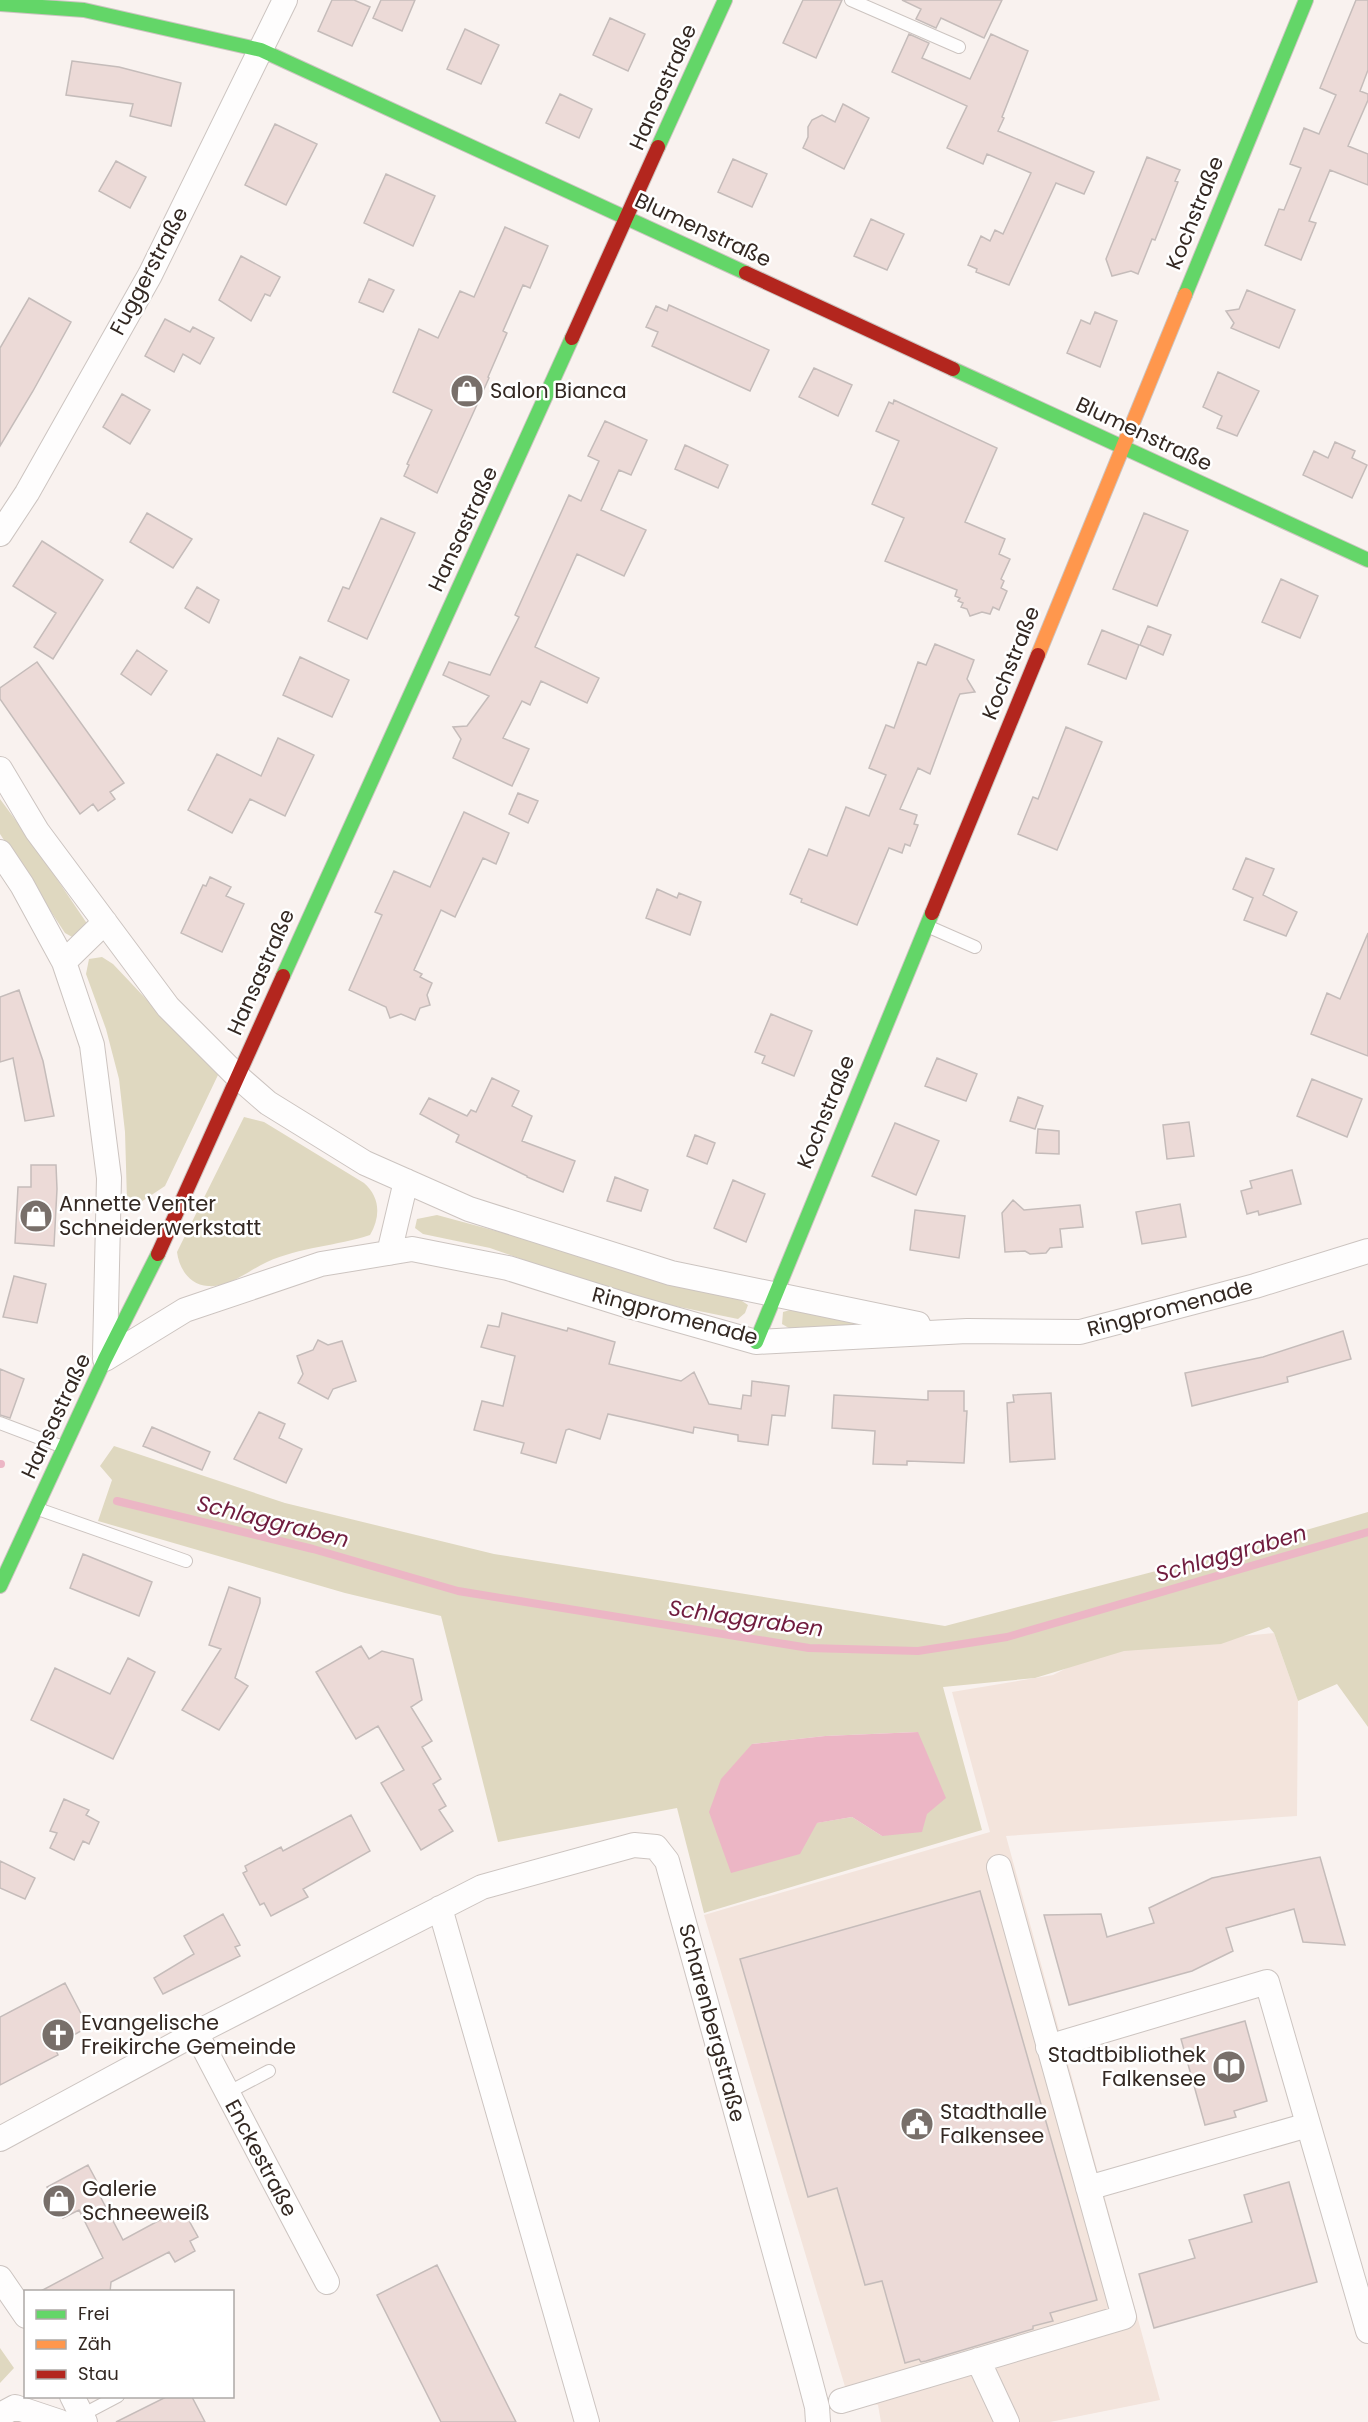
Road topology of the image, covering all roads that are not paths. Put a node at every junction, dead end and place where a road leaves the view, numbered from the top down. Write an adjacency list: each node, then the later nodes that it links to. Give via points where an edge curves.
1 (285, 0): 7 (street, Fuggerstraße)
2 (725, 0): 8 (street, Hansastraße)
3 (851, 0): 6 (lane)
4 (1306, 0): 9 (street, Kochstraße)
5 (0, 4): 7 (street, Blumenstraße, via 84,10)
6 (960, 47)
7 (261, 50): 8 (street, Blumenstraße); 10 (street, Fuggerstraße, via 150,275)
8 (627, 219): 9 (street, Blumenstraße); 18 (street, Hansastraße)
9 (1122, 447): 11 (street, Blumenstraße); 15 (street, Kochstraße)
10 (0, 534)
11 (1368, 560)
12 (0, 769): 14 (street, Ringpromenade, via 37,831)
13 (0, 852): 17 (street)
14 (105, 922): 17 (street); 18 (street, Ringpromenade, via 168,1007)
15 (925, 926): 16 (lane); 22 (street, Kochstraße)
16 (975, 947)
17 (64, 962): 25 (street, via 92,1045 109,1178)
18 (237, 1076): 19 (street, Ringpromenade, via 268,1103 365,1163); 25 (street, Hansastraße, via 152,1266)
19 (406, 1181): 21 (street); 22 (street, Ringpromenade, via 469,1209 671,1273)
20 (1368, 1251): 23 (street, Ringpromenade, via 1255,1286 1080,1332)
21 (389, 1253): 24 (street, Ringpromenade, via 412,1250 508,1268); 25 (street, Ringpromenade, via 321,1264 185,1310)
22 (774, 1294): 23 (street, Ringpromenade, via 907,1323); 24 (street, Kochstraße)
23 (967, 1331): 24 (street, Ringpromenade)
24 (756, 1342)
25 (105, 1359): 27 (street, Hansastraße)
26 (0, 1423): 27 (lane)
27 (64, 1448): 28 (street, Hansastraße)
28 (36, 1509): 29 (lane); 30 (street, Hansastraße)
29 (186, 1561)
30 (0, 1586)
31 (999, 1867): 34 (street)
32 (440, 1908): 33 (street, Scharenbergstraße); 49 (street); 50 (street, Scharenbergstraße, via 482,1887 634,1845 656,1847 667,1861 807,2369)
33 (196, 2033): 36 (street, Enckestraße); 38 (street, Scharenbergstraße)
34 (1048, 2047): 37 (street, via 1267,1982); 39 (street)
35 (269, 2071): 36 (lane)
36 (227, 2093): 41 (street, Enckestraße)
37 (1308, 2125): 39 (street); 43 (street)
38 (0, 2139)
39 (1088, 2188): 44 (street, via 1124,2317)
40 (0, 2278): 42 (street)
41 (327, 2282)
42 (24, 2313)
43 (1368, 2331)
44 (978, 2360): 46 (street); 51 (street)
45 (115, 2398): 47 (lane)
46 (841, 2401)
47 (75, 2414): 48 (street, via 15,2407)
48 (0, 2415)
49 (587, 2422)
50 (818, 2422)
51 (1007, 2422)

